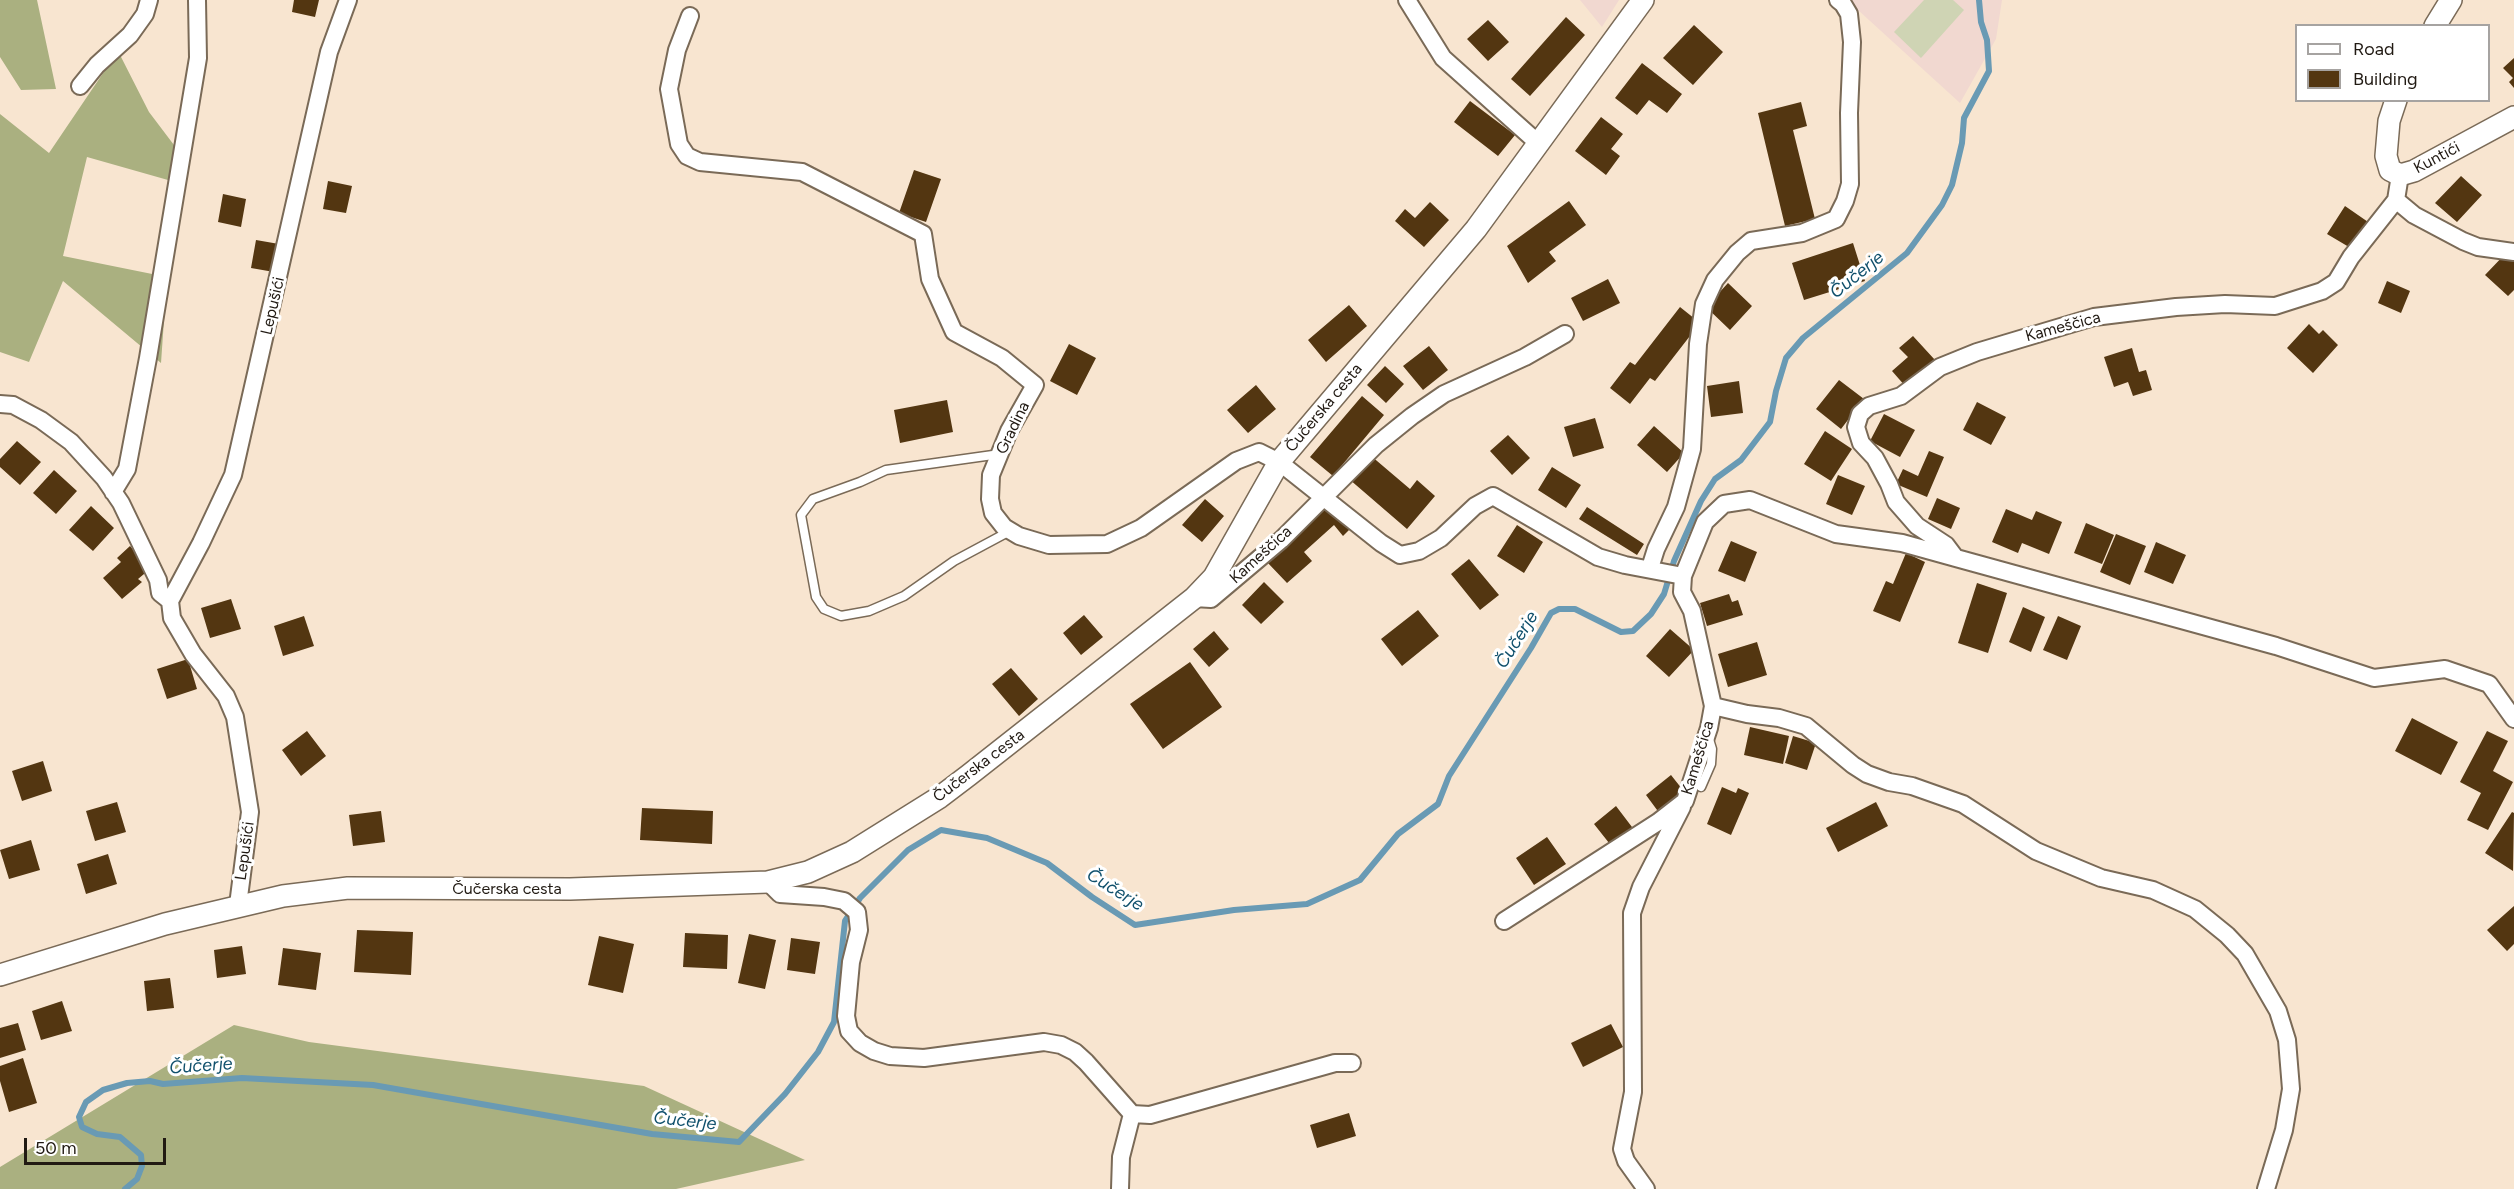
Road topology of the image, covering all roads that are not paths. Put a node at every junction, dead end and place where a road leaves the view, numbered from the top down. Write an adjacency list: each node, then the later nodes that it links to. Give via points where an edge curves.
1 (149, 0): 10 (street, via 130,35)
2 (197, 0): 21 (street, via 198,58 148,358 127,469)
3 (348, 0): 27 (street, Lepušići, via 329,52 233,475)
4 (1407, 0): 13 (street, via 1443,58)
5 (1643, 0): 13 (street, Čučerska cesta)
6 (1838, 0): 25 (street, via 1849,14 1852,42 1850,184 1845,201 1836,219 1802,233 1751,241 1715,280 1704,304 1698,344 1692,449 1676,507 1656,549)
7 (2451, 0): 9 (street)
8 (690, 16): 19 (street, Gradina, via 677,50 669,89 679,144 687,156 700,162 802,172 923,234 930,279 954,332 1002,358 1035,385)
9 (2436, 24)
10 (80, 86)
11 (2395, 102): 14 (street, Kuntići, via 2385,156 2390,170)
12 (2514, 117): 14 (street, Kuntići)
13 (1538, 142): 20 (street, Čučerska cesta, via 1476,229)
14 (2400, 175): 15 (street, Kameščica)
15 (2396, 200): 16 (street, via 2478,248); 24 (street, Kameščica, via 2336,282 2307,297 2275,306 2186,306 2094,317 1977,352 1940,367 1901,396 1869,406 1860,414 1856,427 1861,443 1875,458 1896,502 1917,526 1946,545)
16 (2514, 252)
17 (1565, 334): 22 (street, Kameščica, via 1444,394 1376,445)
18 (0, 404): 21 (street, Lepušići, via 13,405 71,442)
19 (1000, 454): 23 (street, Gradina, via 991,475 990,499 993,513); 23 (lane, via 886,470 813,499 801,515 816,597 824,609 841,616 868,611 904,596 954,561)
20 (1279, 462): 22 (street); 23 (street, Gradina, via 1259,452 1236,461 1141,528 1107,544 1048,545); 26 (street, Čučerska cesta, via 1214,576)
21 (113, 492): 27 (street, Lepušići, via 158,580 160,593)
22 (1322, 497): 25 (street, via 1400,555 1419,551 1441,538 1475,506 1493,496 1598,557); 26 (street, Kameščica, via 1281,540 1211,599)
23 (1010, 530)
24 (1956, 558): 25 (street, Kameščica, via 1902,543 1836,534 1750,500 1724,504 1705,522); 29 (street, Kameščica, via 2276,646 2374,678 2445,669 2489,684)
25 (1668, 572): 28 (street, Kameščica, via 1692,611)
26 (1194, 598): 33 (street, Čučerska cesta, via 940,797 852,852 808,872)
27 (170, 601): 34 (street, Lepušići, via 172,618 187,645 226,696 235,717 250,812)
28 (1713, 705): 30 (street, Kameščica); 41 (street, via 1806,726 1866,774 1963,804 2036,851 2101,878 2153,890 2195,909 2227,935 2245,954 2277,1011 2287,1040 2291,1089 2284,1130)
29 (2514, 719)
30 (1707, 733): 31 (lane, via 1711,765); 32 (street, Kameščica)
31 (1701, 787)
32 (1685, 801): 35 (street, Kameščica); 40 (street, via 1632,913 1633,1092 1622,1149)
33 (768, 882): 34 (street, Čučerska cesta, via 570,889 348,888); 38 (street, via 780,894 844,901 857,912 860,930 851,962 846,1016 849,1031 860,1043 890,1056 924,1058 1044,1042 1061,1045 1086,1062)
34 (238, 905): 36 (street, Čučerska cesta)
35 (1504, 921)
36 (0, 975)
37 (1352, 1063): 38 (street, via 1335,1063 1150,1115)
38 (1132, 1114): 39 (street, via 1121,1157)
39 (1120, 1189)
40 (1646, 1189)
41 (2266, 1189)

